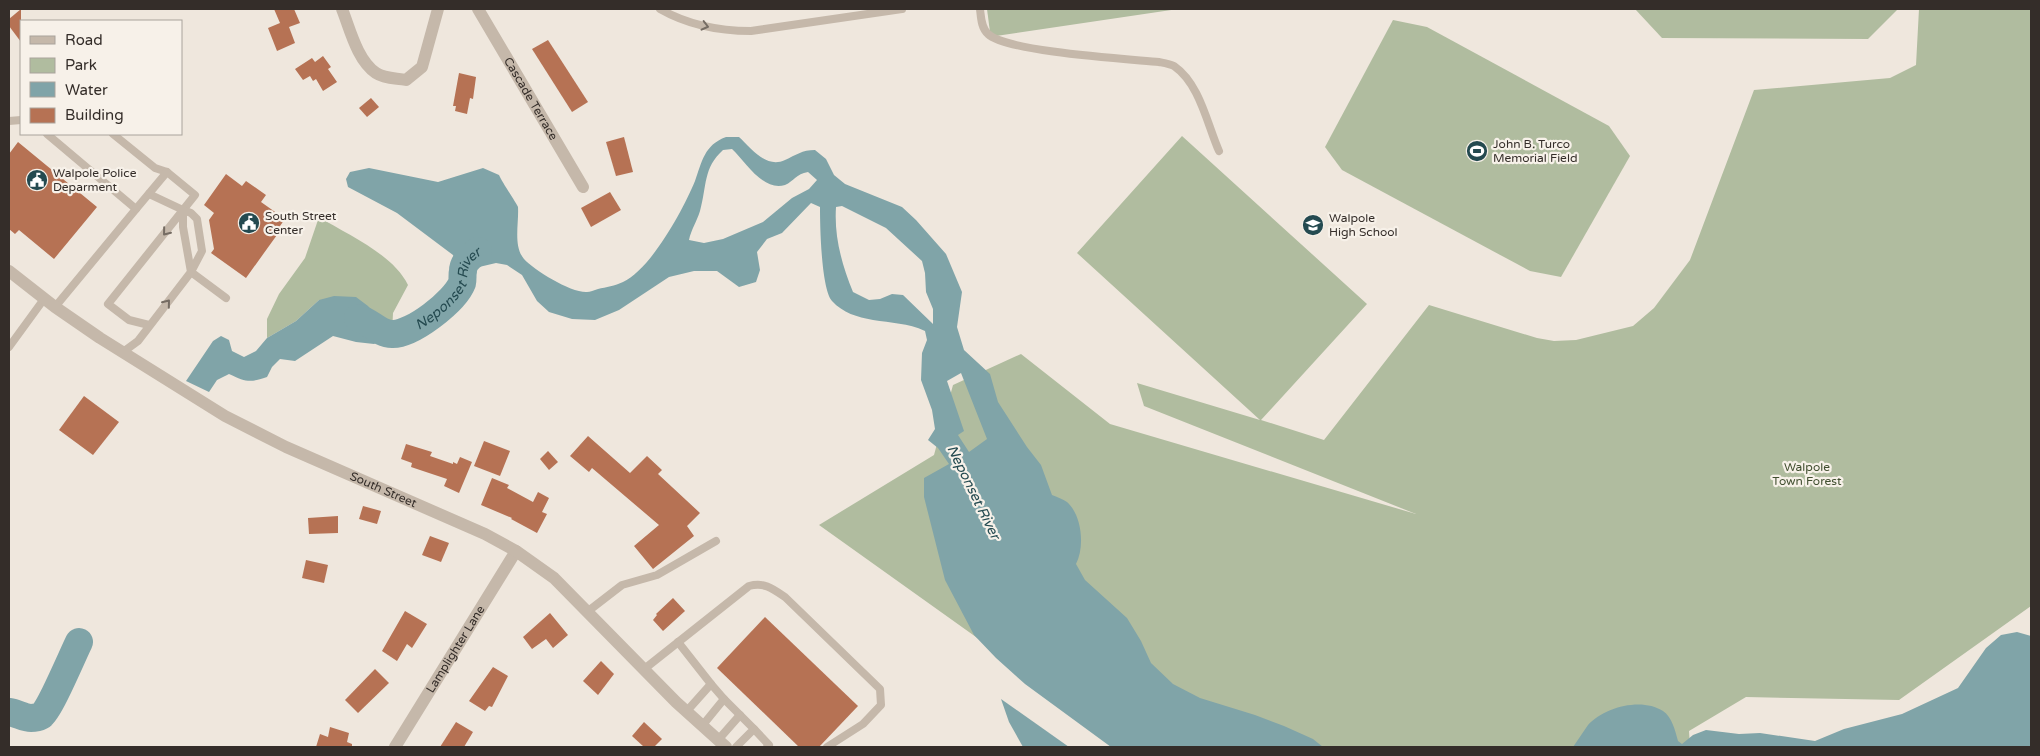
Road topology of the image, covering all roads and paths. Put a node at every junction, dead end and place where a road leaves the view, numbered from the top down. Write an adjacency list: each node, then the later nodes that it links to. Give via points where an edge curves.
1 (342, 9): 2 (street, via 360,52 376,73 406,80 422,67)
2 (438, 9)
3 (478, 9): 11 (street, Cascade Terrace)
4 (660, 9): 5 (lane, one-way to 5, via 690,23 731,31 751,31)
5 (902, 9)
6 (980, 9): 9 (lane, via 988,34 1004,42 1173,65 1198,98)
7 (48, 135): 13 (lane)
8 (114, 135): 10 (lane, via 154,168)
9 (1219, 152)
10 (167, 172): 12 (lane); 14 (lane, via 195,195)
11 (583, 187)
12 (149, 194): 13 (lane); 14 (lane)
13 (136, 209): 19 (lane)
14 (183, 210): 16 (lane); 16 (lane, via 197,219 202,251); 20 (lane, one-way to 20, via 108,304 130,320)
15 (9, 271): 18 (street, South Street)
16 (191, 272): 17 (lane); 20 (lane, one-way to 16)
17 (226, 298)
18 (44, 300): 19 (street, South Street); 21 (lane)
19 (55, 307): 22 (street, South Street)
20 (149, 325): 22 (lane, via 138,341)
21 (9, 347)
22 (123, 352): 24 (street, South Street, via 253,432)
23 (716, 541): 25 (lane, via 656,575 622,585)
24 (516, 550): 25 (street, South Street, via 554,578); 36 (street, Lamplighter Lane)
25 (587, 612): 27 (street, South Street)
26 (678, 642): 27 (lane); 28 (lane); 38 (lane, via 749,586 760,583 772,587 880,689 881,705 863,724)
27 (643, 670): 30 (street, South Street)
28 (711, 684): 29 (lane); 30 (lane)
29 (724, 699): 31 (lane); 32 (lane)
30 (686, 712): 32 (street, South Street)
31 (740, 715): 33 (lane); 34 (lane)
32 (702, 726): 34 (street, South Street)
33 (754, 728): 35 (lane); 37 (lane)
34 (722, 744)
35 (770, 746)
36 (396, 747)
37 (736, 747)
38 (827, 747)

